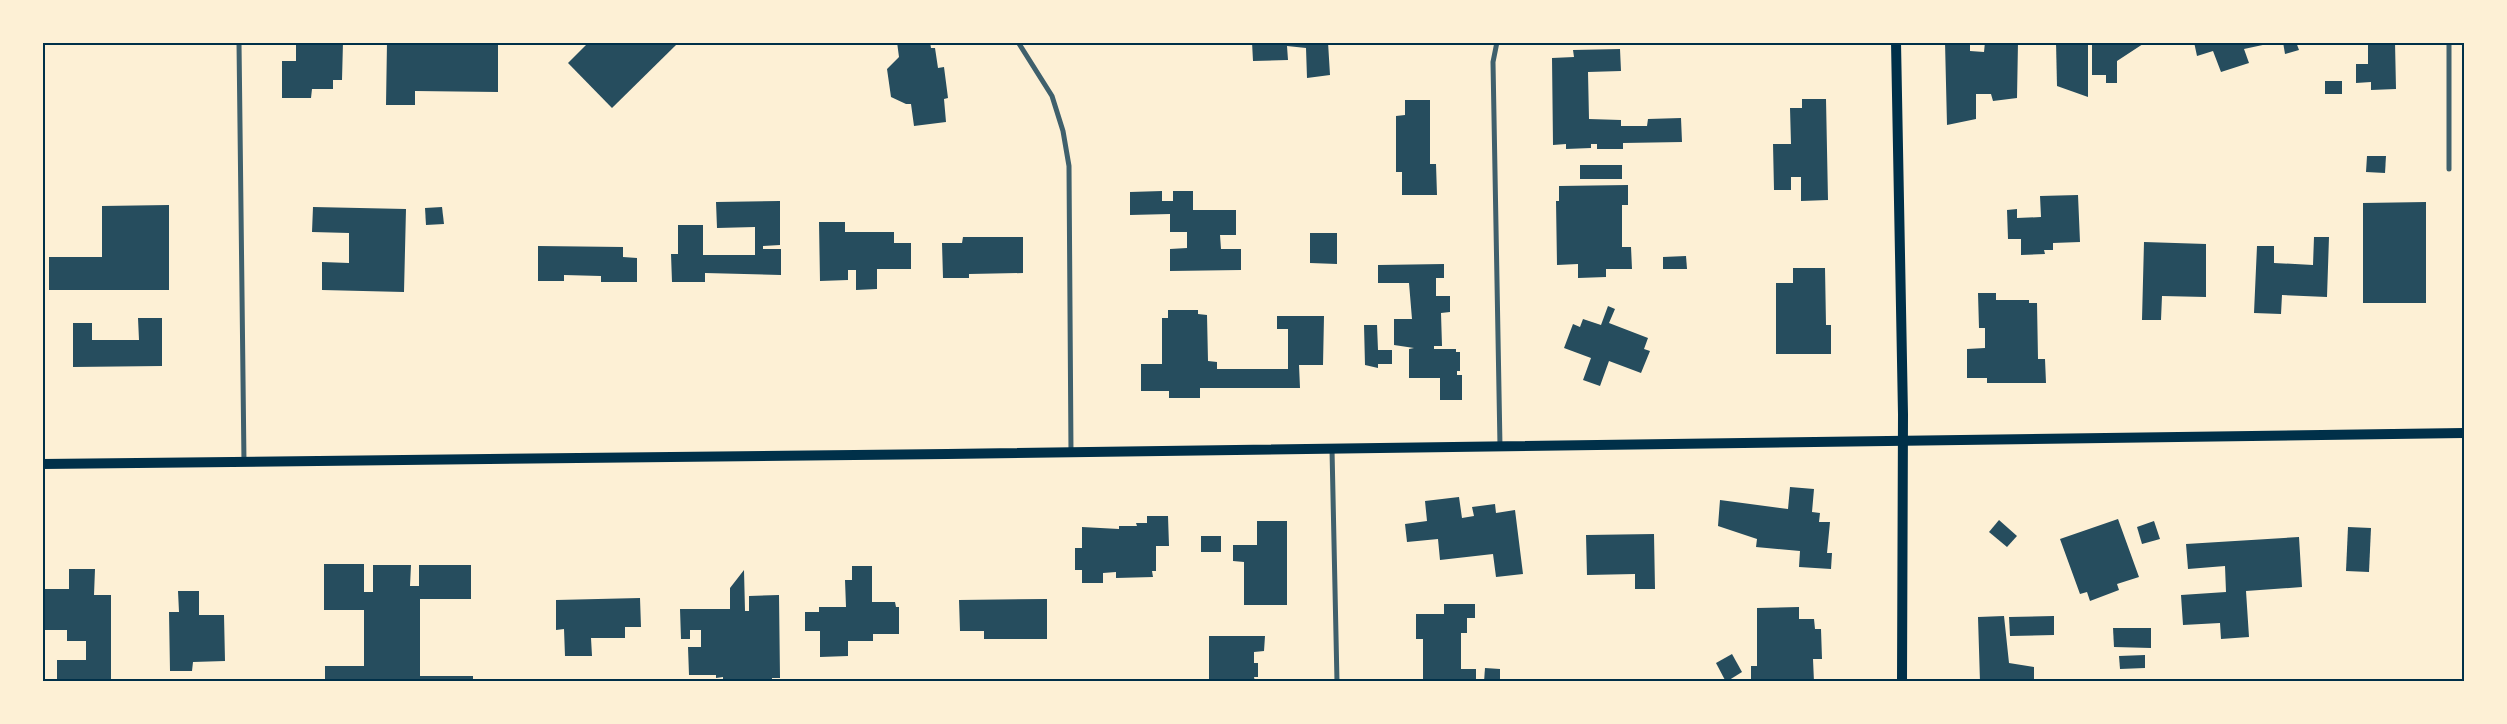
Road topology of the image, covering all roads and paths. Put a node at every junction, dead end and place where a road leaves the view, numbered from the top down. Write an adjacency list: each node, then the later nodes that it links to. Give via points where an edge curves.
1 (239, 42): 12 (street)
2 (1018, 42): 11 (street, via 1052,96 1069,166)
3 (1496, 42): 9 (street, via 1493,62)
4 (1896, 42): 8 (main road)
5 (2449, 42): 6 (street)
6 (2449, 170)
7 (2464, 433): 8 (main road)
8 (1902, 442): 9 (main road); 15 (main road)
9 (1500, 447): 10 (main road)
10 (1332, 449): 11 (main road); 14 (street)
11 (1071, 452): 12 (main road)
12 (244, 462): 13 (main road)
13 (42, 464)
14 (1337, 682)
15 (1902, 682)

